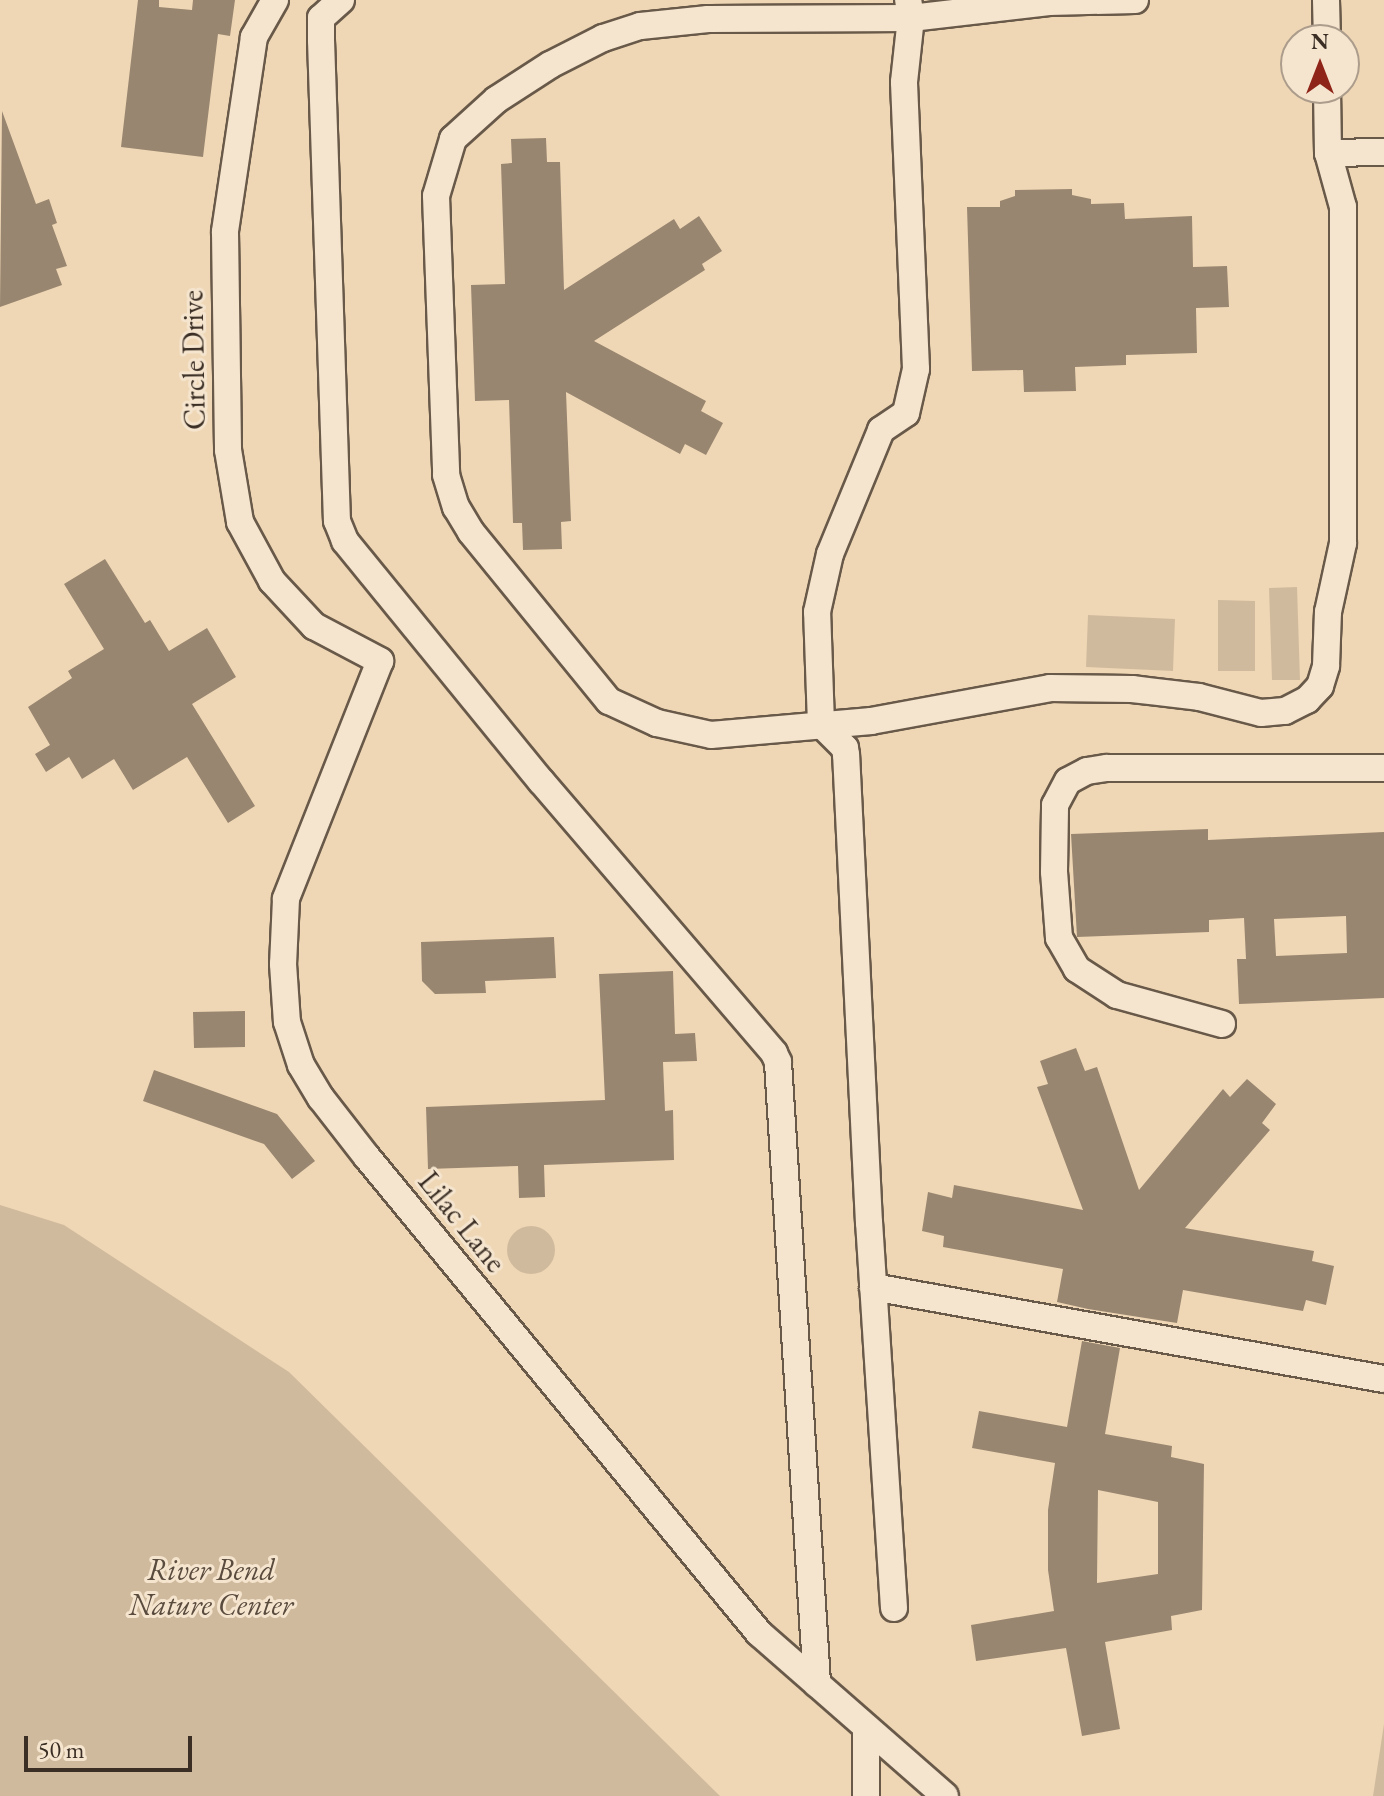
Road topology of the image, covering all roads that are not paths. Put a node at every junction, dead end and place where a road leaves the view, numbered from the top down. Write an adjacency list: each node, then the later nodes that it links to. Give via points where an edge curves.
1 (275, 0): 10 (street, Circle Drive, via 254,37 225,232 228,450 240,522 272,581 314,626)
2 (341, 0): 17 (street, via 321,18 337,521 345,541 778,1062)
3 (1135, 0): 5 (street)
4 (1326, 0): 6 (street)
5 (910, 9): 11 (street, via 904,82 916,369 906,413 881,430 830,554 817,612); 11 (street, via 677,21 603,38 550,65 472,119 453,139 436,196 446,475 471,532 609,701 625,711 711,735)
6 (1327, 24)
7 (1327, 104): 9 (street)
8 (1384, 152): 9 (street)
9 (1328, 153): 11 (street, via 1343,207 1343,543 1328,612 1326,666 1313,693 1285,711 1261,713 1199,697 1050,688 871,721)
10 (380, 661): 17 (street, Lilac Lane, via 286,899 287,1022 301,1065 367,1157 759,1633)
11 (821, 724): 14 (street, via 846,755)
12 (1384, 768): 13 (street, via 1107,768 1068,781 1055,805 1054,872 1059,938 1077,969 1117,995)
13 (1222, 1024)
14 (873, 1287): 15 (street); 16 (street)
15 (1384, 1379)
16 (894, 1608)
17 (817, 1684): 18 (street, Lilac Lane)
18 (866, 1728): 19 (street); 20 (street, Lilac Lane)
19 (866, 1796)
20 (945, 1796)

